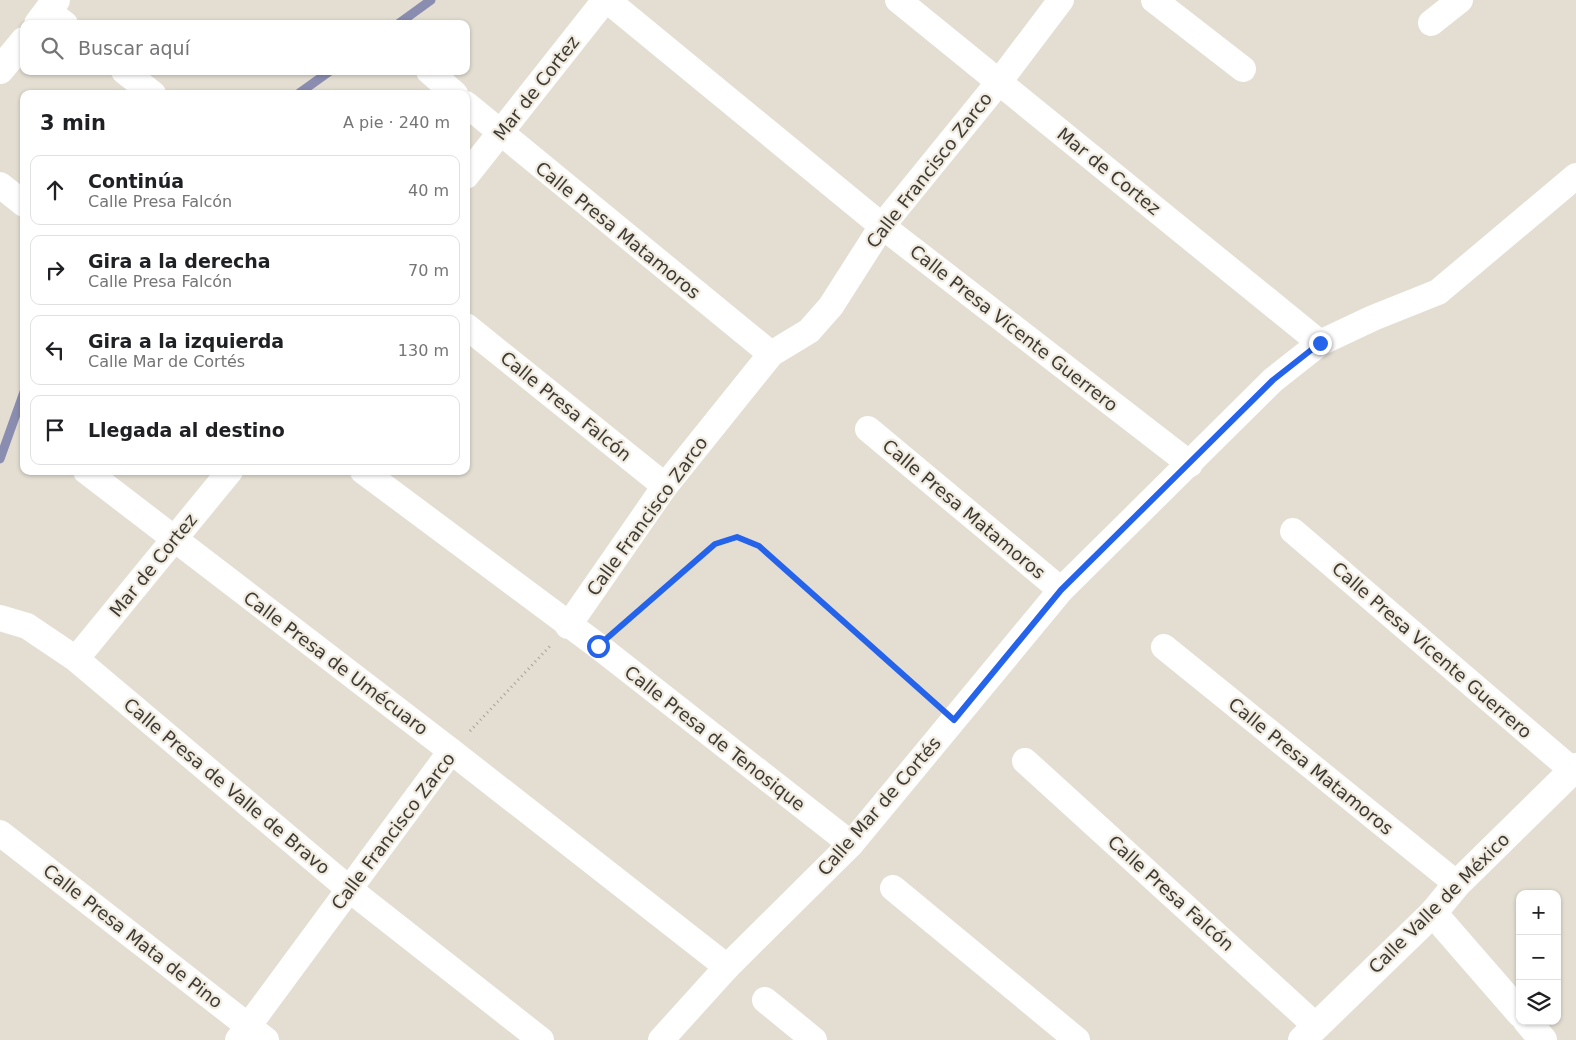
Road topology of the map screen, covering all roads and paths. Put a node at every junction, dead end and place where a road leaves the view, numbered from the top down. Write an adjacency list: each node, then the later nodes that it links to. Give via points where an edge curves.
1 (606, 0): 16 (street, Mar de Cortez); 21 (street, Calle Presa Vicente Guerrero)
2 (898, 0): 12 (street, Mar de Cortez)
3 (1061, 0): 12 (street, Calle Francisco Zarco)
4 (1154, 0): 9 (street)
5 (1460, 0): 6 (street)
6 (1431, 23)
7 (20, 46): 8 (street)
8 (0, 70)
9 (1243, 70)
10 (129, 75): 13 (street)
11 (433, 75): 14 (street)
12 (999, 82): 21 (street, Calle Francisco Zarco); 23 (street, Mar de Cortez)
13 (148, 90)
14 (450, 90)
15 (470, 108): 16 (street, Calle Presa Matamoros)
16 (500, 134): 17 (street, Mar de Cortez); 24 (street, Calle Presa Matamoros)
17 (470, 171)
18 (1576, 176): 23 (street, Calle Mar de Cortés, via 1438,292)
19 (0, 185): 20 (street)
20 (20, 201)
21 (882, 226): 24 (street, Calle Francisco Zarco, via 831,306 809,331); 26 (street, Calle Presa Vicente Guerrero)
22 (470, 329): 30 (street, Calle Presa Falcón)
23 (1320, 343): 26 (street, Calle Mar de Cortés, via 1273,380)
24 (771, 354): 30 (street, Calle Francisco Zarco)
25 (868, 429): 33 (street, Calle Presa Matamoros)
26 (1190, 464): 33 (street, Calle Mar de Cortés)
27 (91, 475): 32 (street, Calle Presa de Umécuaro)
28 (227, 475): 32 (street, Mar de Cortez)
29 (368, 475): 35 (street, Calle Presa de Tenosique)
30 (665, 486): 35 (street, Calle Francisco Zarco)
31 (1293, 531): 42 (street, Calle Presa Vicente Guerrero)
32 (175, 540): 38 (street, Mar de Cortez); 40 (street, Calle Presa de Umécuaro)
33 (1061, 590): 39 (street, Calle Mar de Cortés)
34 (0, 618): 38 (street, Calle Presa de Valle de Bravo, via 27,626)
35 (568, 626): 36 (street, Calle Presa de Tenosique); 40 (path, Calle Francisco Zarco)
36 (598, 646): 39 (path, via 715,544 737,537 759,546); 44 (street, Calle Presa de Tenosique)
37 (1164, 647): 45 (street, Calle Presa Matamoros)
38 (76, 659): 47 (street, Calle Presa de Valle de Bravo)
39 (954, 720): 44 (street, Calle Mar de Cortés)
40 (451, 751): 47 (street, Calle Francisco Zarco); 49 (street, Calle Presa de Umécuaro)
41 (1025, 761): 53 (street, Calle Presa Falcón)
42 (1574, 768): 45 (street, Calle Valle de México)
43 (0, 833): 54 (street, Calle Presa Mata de Pino)
44 (851, 844): 49 (street, Calle Mar de Cortés)
45 (1457, 884): 48 (street, Calle Valle de México)
46 (893, 888): 58 (street)
47 (350, 889): 54 (street, Calle Francisco Zarco); 55 (street, Calle Presa de Valle de Bravo)
48 (1433, 913): 51 (street); 53 (street, Calle Valle de México)
49 (727, 967): 56 (street, Calle Mar de Cortés)
50 (765, 1000): 57 (street)
51 (1516, 1008)
52 (1531, 1025): 59 (street)
53 (1309, 1033)
54 (251, 1035)
55 (541, 1040)
56 (661, 1040)
57 (814, 1040)
58 (1077, 1040)
59 (1544, 1040)

